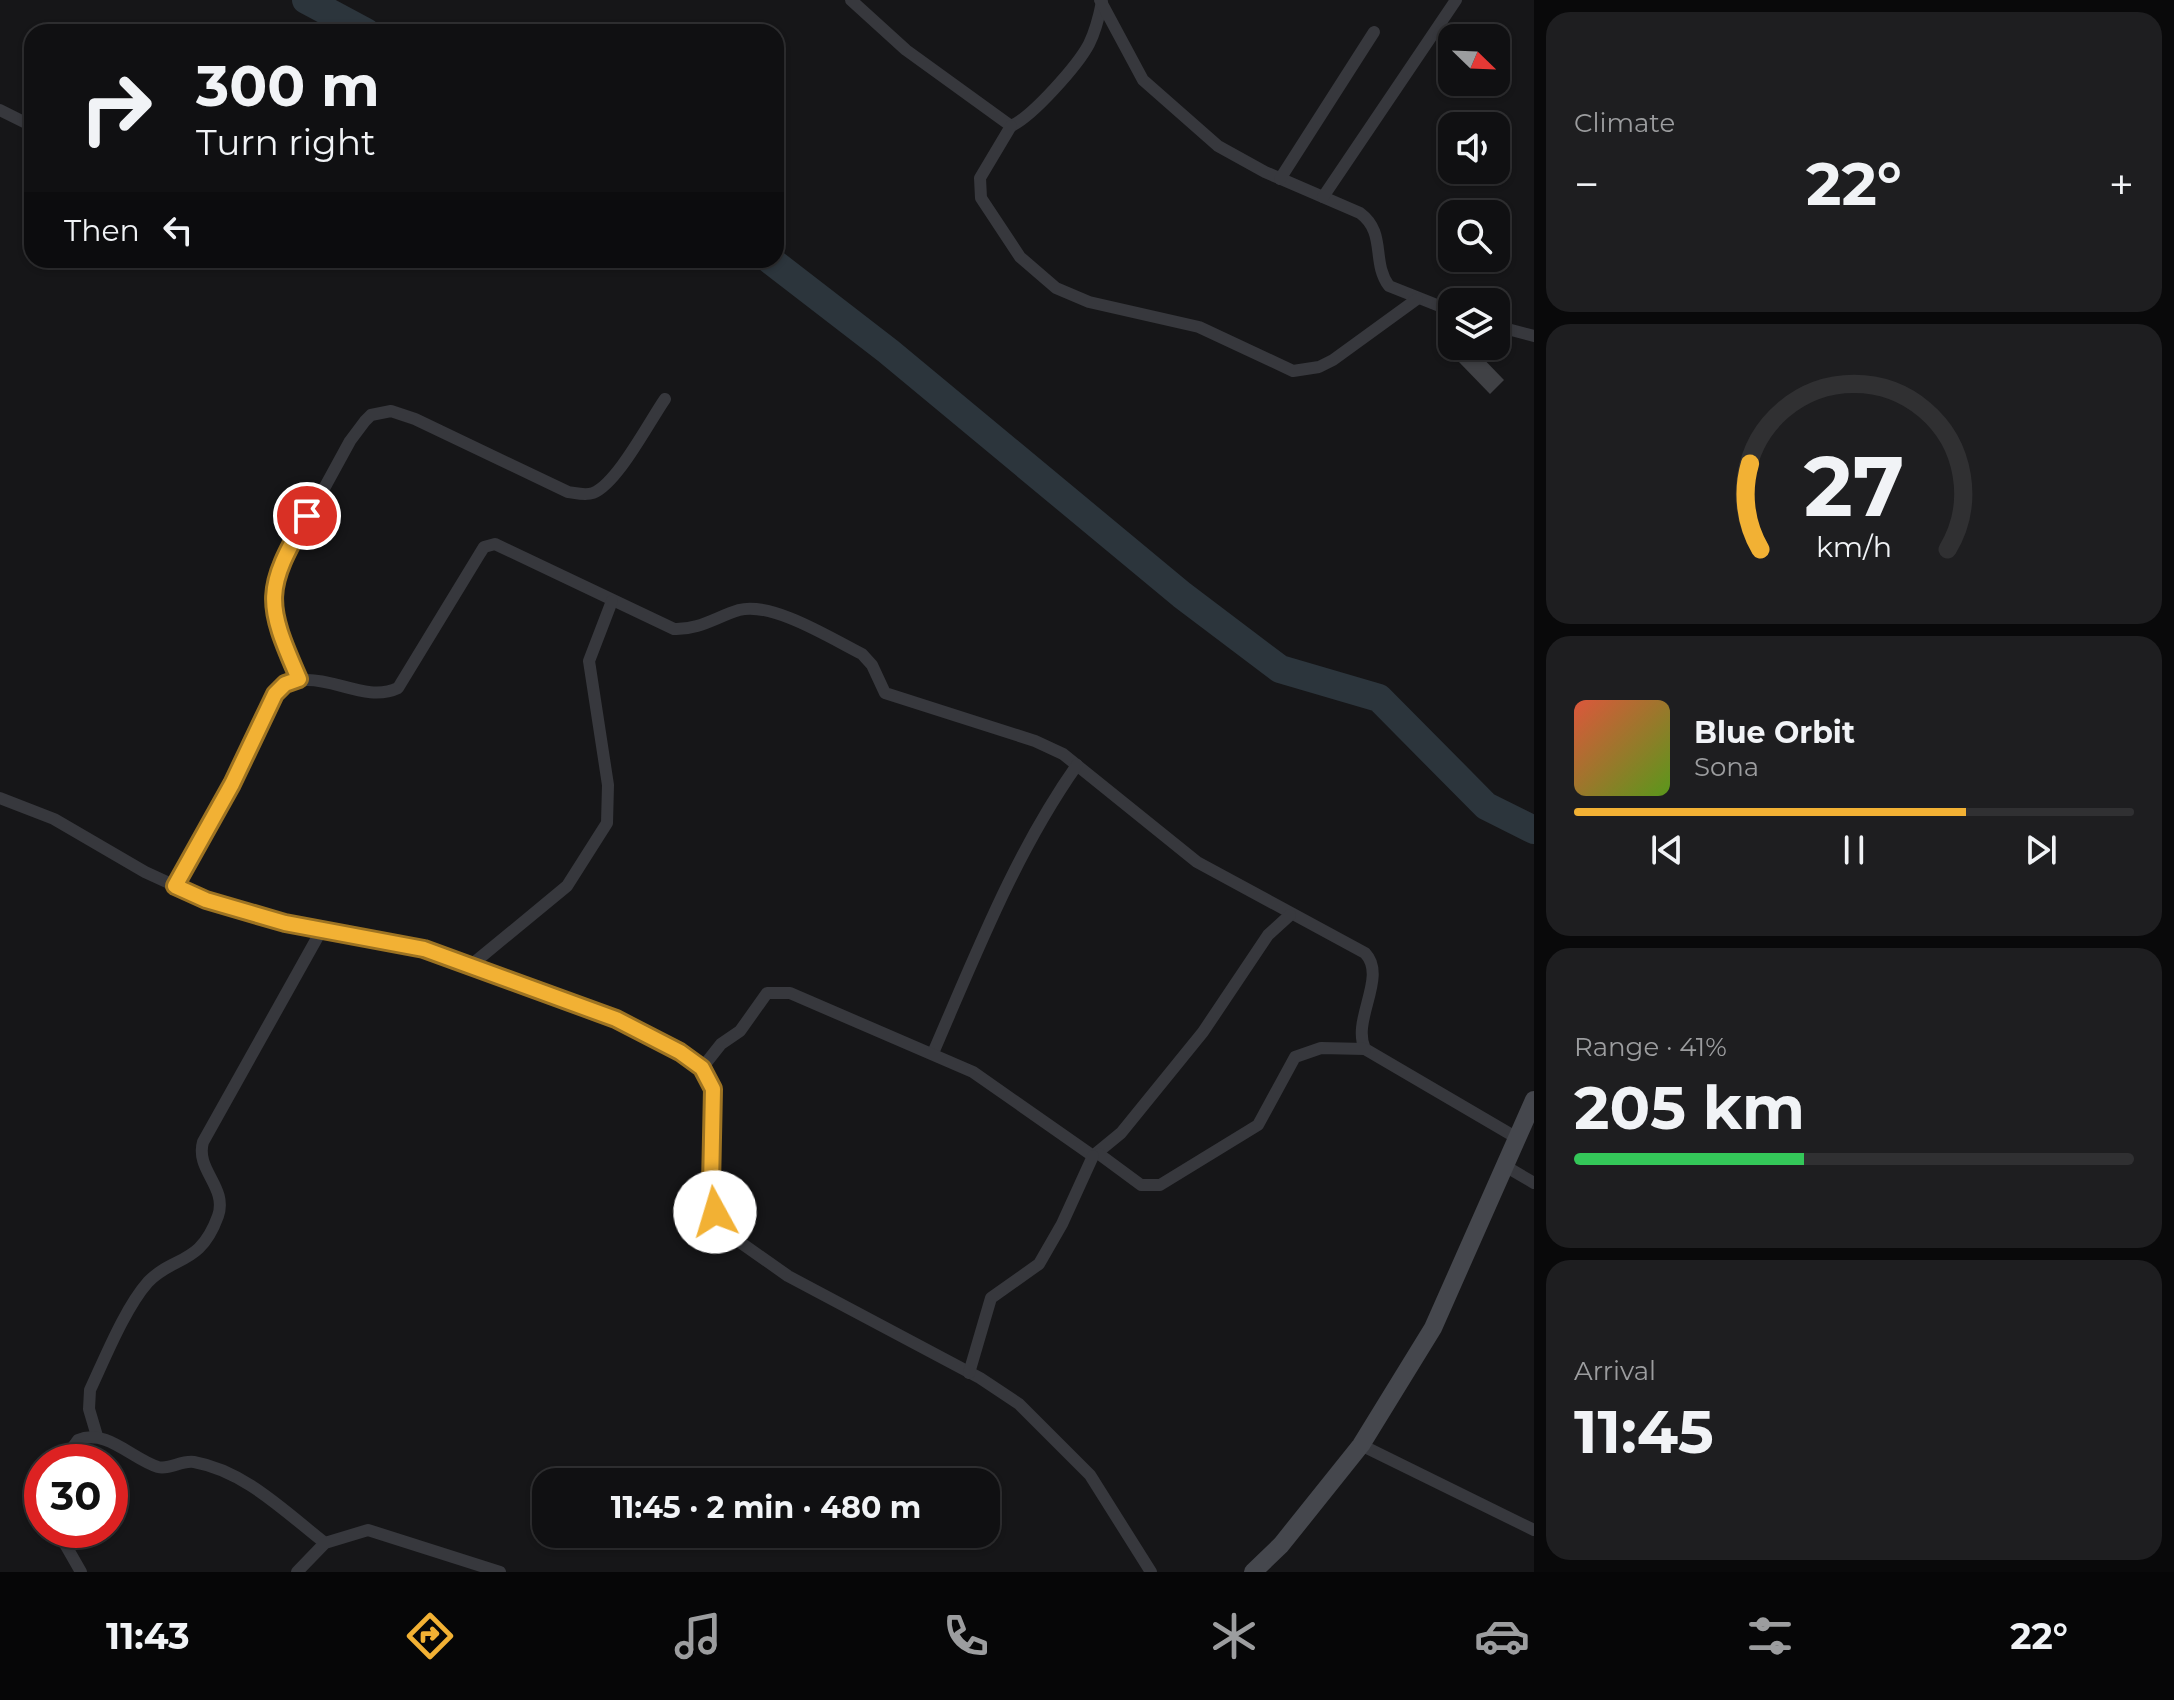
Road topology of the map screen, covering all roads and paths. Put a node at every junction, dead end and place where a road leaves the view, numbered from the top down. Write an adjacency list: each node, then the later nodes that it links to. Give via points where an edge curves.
1 (851, 0): 7 (street, via 906,50)
2 (1456, 0): 9 (street)
3 (1105, 2): 7 (street, via 1083,54); 8 (street, via 1143,80 1218,146)
4 (1374, 32): 8 (street)
5 (0, 110): 6 (street)
6 (24, 122)
7 (1011, 126): 10 (street, via 980,178 981,198 1026,264 1071,296 1199,327 1293,371 1333,360)
8 (1280, 179): 9 (street)
9 (1323, 197): 10 (street, via 1372,222 1385,280)
10 (1417, 299): 11 (street)
11 (1438, 306)
12 (1510, 330): 13 (street)
13 (1534, 336)
14 (665, 399): 16 (street, via 608,483 581,494 415,419 391,411 371,415 350,441 279,571 273,618)
15 (612, 601): 16 (street, via 495,544 484,547 398,688 381,693); 17 (street, via 674,629 699,627 739,611 766,610 862,654 885,693 1035,741); 22 (street, via 589,661 608,785 607,823 567,886)
16 (299, 679): 19 (street, via 275,694)
17 (1077, 765): 20 (street, via 1180,851); 24 (street, via 1023,851)
18 (0, 798): 19 (street, via 54,819)
19 (175, 886): 21 (street, via 206,900)
20 (1290, 915): 23 (street, via 1369,957 1373,967 1361,1037); 28 (street, via 1259,947 1203,1032 1121,1133)
21 (321, 931): 22 (street, via 424,949); 32 (street, via 203,1142 200,1159 219,1191 218,1217 196,1253 147,1283 90,1390)
22 (470, 966): 25 (street, via 616,1019)
23 (1365, 1049): 27 (street); 28 (street, via 1321,1048 1295,1057 1258,1125 1160,1185 1141,1185)
24 (933, 1053): 25 (street, via 772,990); 28 (street, via 973,1072)
25 (702, 1068): 31 (street, via 713,1089 711,1186 718,1221 727,1233 788,1276)
26 (1534, 1100): 27 (main road)
27 (1525, 1130): 29 (main road)
28 (1096, 1155): 31 (street, via 1039,1264 991,1298)
29 (1505, 1166): 30 (street); 34 (main road, via 1442,1311)
30 (1534, 1183)
31 (969, 1373): 41 (street, via 1019,1404 1078,1460)
32 (97, 1436): 33 (street); 36 (street, via 157,1467 191,1462 224,1471)
33 (75, 1444)
34 (1361, 1445): 35 (street); 42 (main road)
35 (1534, 1530)
36 (325, 1543): 39 (street); 40 (street, via 368,1530)
37 (67, 1548): 38 (street)
38 (81, 1572)
39 (297, 1572)
40 (500, 1572)
41 (1151, 1572)
42 (1253, 1572)

